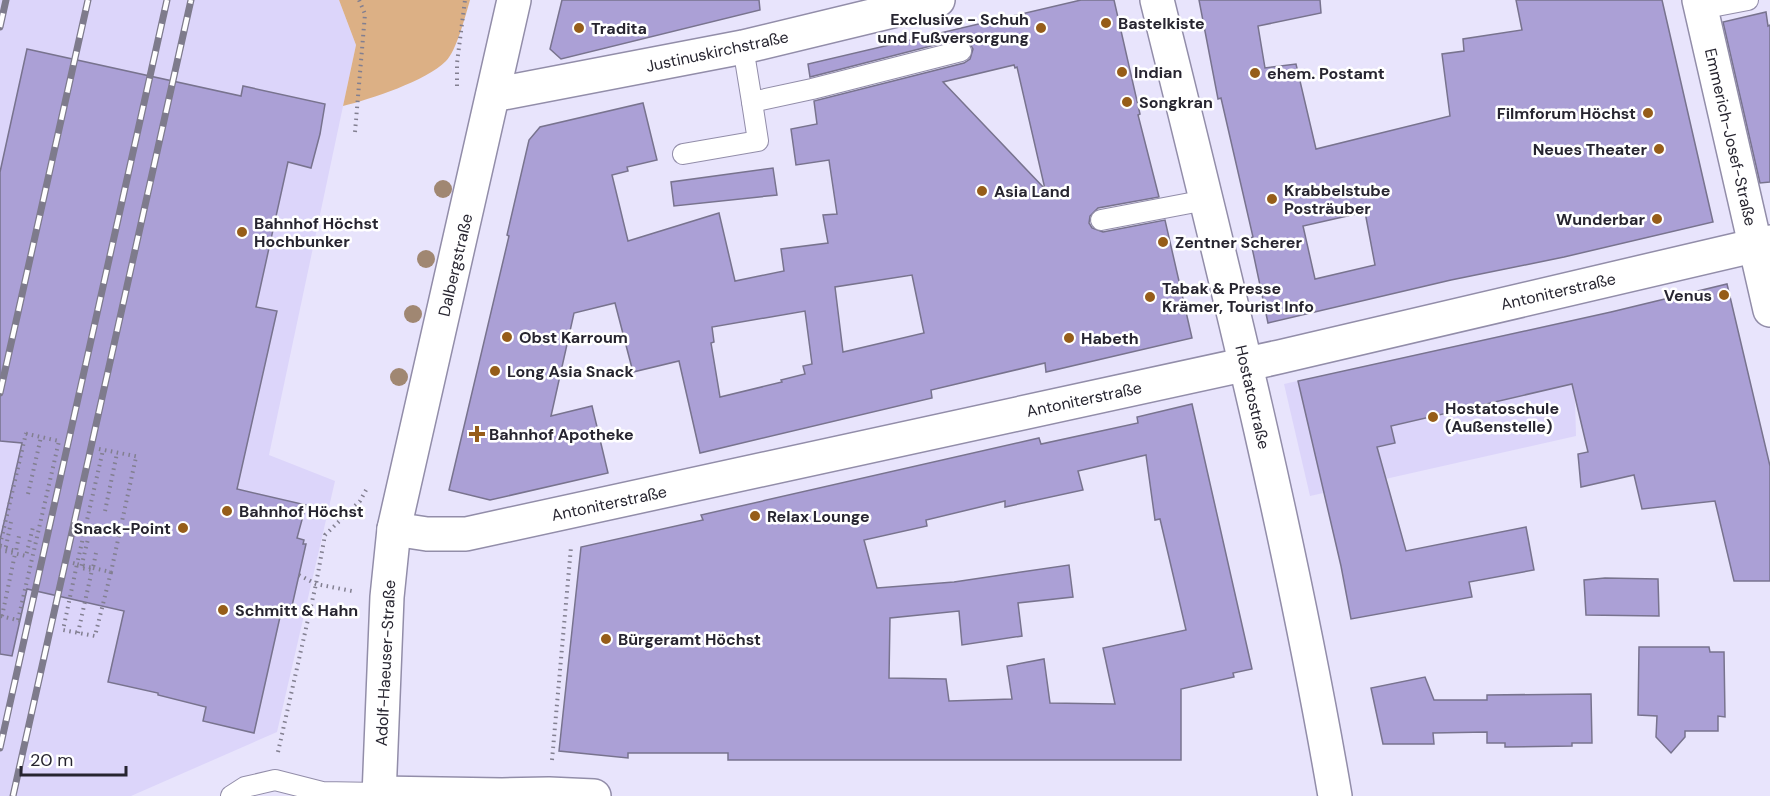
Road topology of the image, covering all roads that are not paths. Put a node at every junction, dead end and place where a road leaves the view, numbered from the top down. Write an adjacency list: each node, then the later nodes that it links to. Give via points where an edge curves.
1 (514, 0): 8 (street, Dalbergstraße)
2 (938, 0): 6 (street, Justinuskirchstraße)
3 (1157, 0): 11 (street, Hostatostraße)
4 (1748, 0): 5 (lane)
5 (1700, 5): 13 (street, Emmerich-Josef-Straße)
6 (743, 46): 8 (street, Justinuskirchstraße); 9 (lane)
7 (961, 51): 9 (lane)
8 (493, 95): 16 (street, Dalbergstraße)
9 (752, 102): 10 (lane, via 758,141)
10 (683, 154)
11 (1206, 201): 12 (lane); 15 (street, Hostatostraße)
12 (1101, 220)
13 (1763, 243): 14 (street, Emmerich-Josef-Straße); 15 (street, Antoniterstraße)
14 (1770, 310)
15 (1245, 364): 16 (street, Antoniterstraße, via 466,534); 22 (street, Hostatostraße, via 1279,507)
16 (394, 529): 18 (street, Adolf-Haeuser-Straße, via 387,597)
17 (322, 794): 18 (lane); 20 (lane, via 275,780 245,787)
18 (379, 794): 19 (street)
19 (557, 795): 21 (street)
20 (231, 796)
21 (594, 796)
22 (1335, 796)

